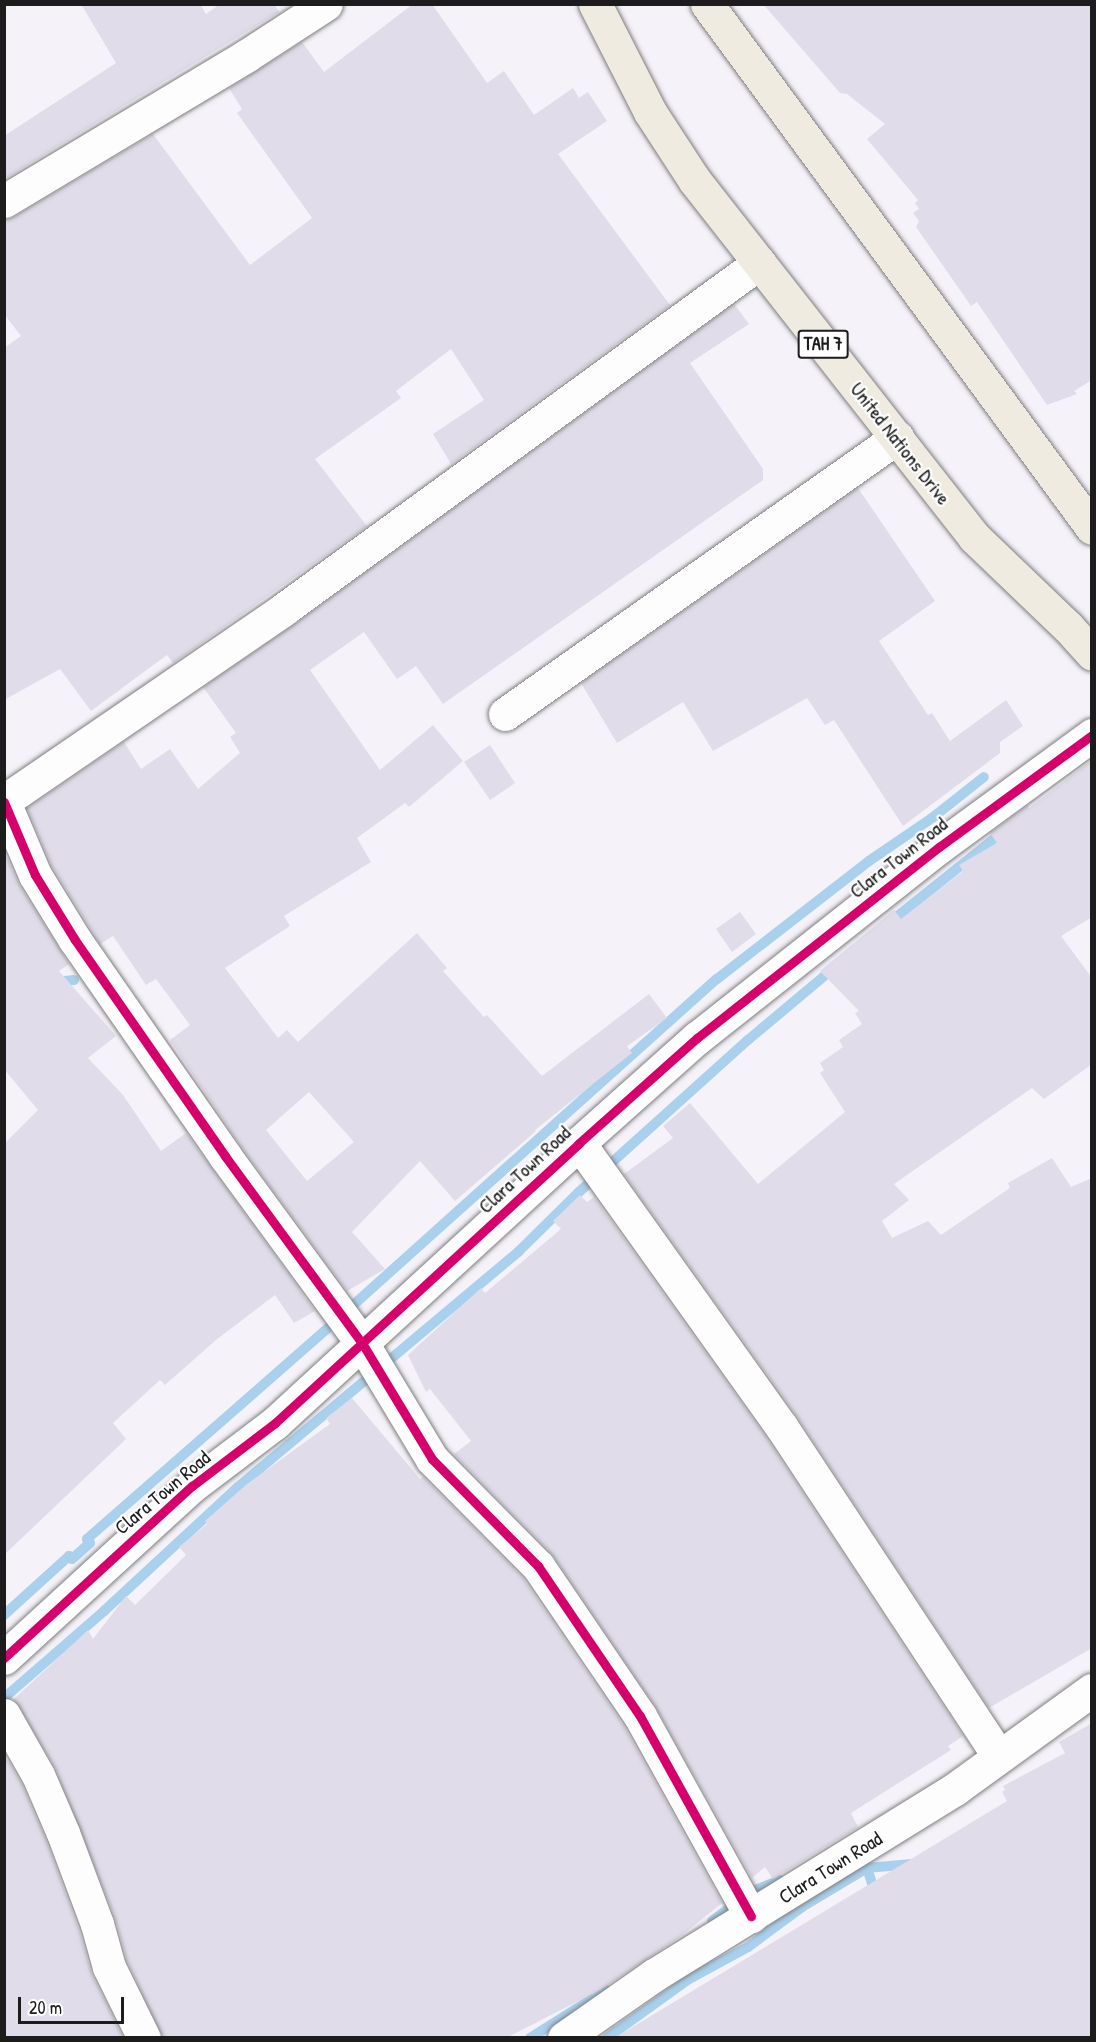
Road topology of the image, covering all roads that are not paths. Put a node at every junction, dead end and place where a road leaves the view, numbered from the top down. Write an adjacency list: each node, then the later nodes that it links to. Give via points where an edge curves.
1 (326, 4): 4 (street)
2 (596, 4): 5 (highway, United Nations Drive / TAH 7, via 650,112 696,181)
3 (707, 4): 7 (highway)
4 (4, 201)
5 (759, 263): 6 (highway, United Nations Drive / TAH 7); 11 (street, via 284,609)
6 (897, 437): 8 (highway, United Nations Drive / TAH 7, via 974,537); 9 (street)
7 (1092, 528)
8 (1092, 654)
9 (505, 714)
10 (1092, 735): 12 (street, Clara Town Road, via 939,846 697,1038)
11 (4, 802): 13 (street, via 35,875 75,940 225,1156)
12 (583, 1148): 13 (street, Clara Town Road); 17 (street, via 781,1426)
13 (362, 1343): 14 (street, Clara Town Road, via 275,1423 192,1486); 18 (street, via 432,1459 538,1566 640,1716)
14 (4, 1658)
15 (1092, 1690): 17 (street, Clara Town Road)
16 (4, 1715): 19 (street, via 55,1814 109,1967)
17 (999, 1756): 18 (street, Clara Town Road, via 955,1789)
18 (752, 1916): 20 (street, Clara Town Road, via 654,1975)
19 (144, 2037)
20 (564, 2037)

